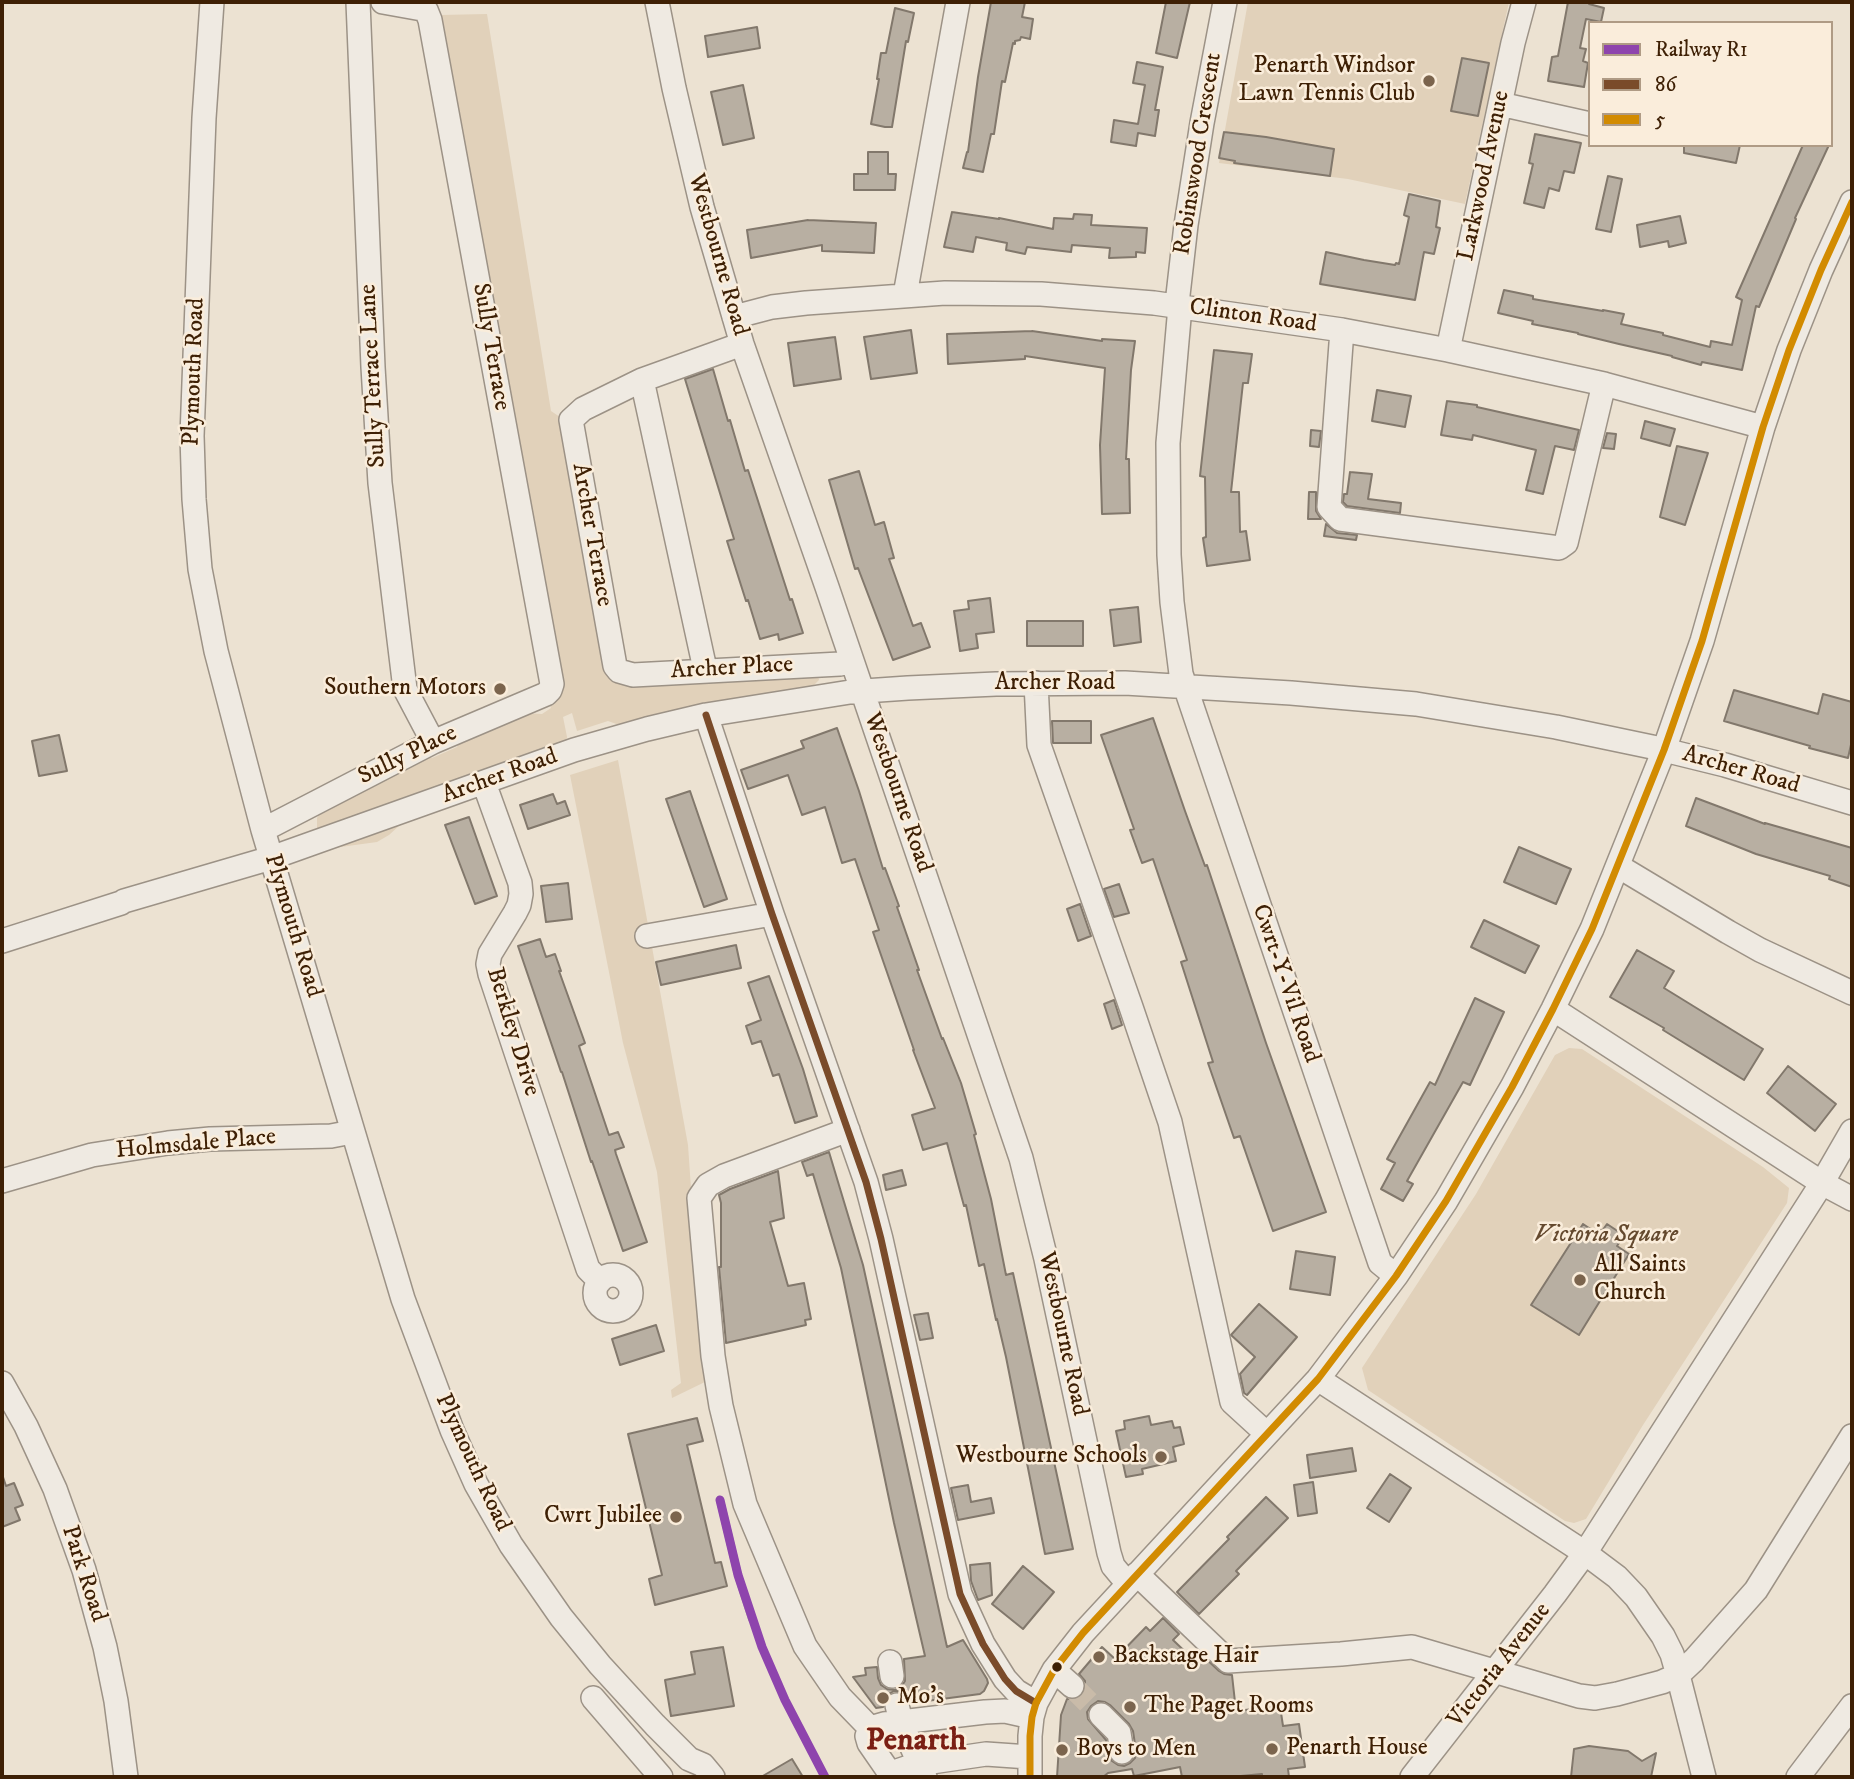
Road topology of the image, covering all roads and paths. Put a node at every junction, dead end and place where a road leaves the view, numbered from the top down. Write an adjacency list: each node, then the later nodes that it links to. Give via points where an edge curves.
1 (212, 2): 32 (street, Plymouth Road, via 197,295 194,499 200,569 216,651)
2 (358, 2): 28 (street, Sully Terrace Lane, via 380,483 405,689)
3 (383, 2): 24 (street, Sully Terrace, via 426,10 430,20)
4 (657, 2): 13 (street, Westbourne Road, via 694,172)
5 (958, 2): 11 (street)
6 (1225, 2): 12 (street, Robinswood Crescent, via 1192,182)
7 (1524, 2): 8 (street, Larkwood Avenue)
8 (1500, 104): 9 (street); 16 (street, Larkwood Avenue)
9 (1588, 124)
10 (1852, 202): 19 (street, via 1821,270)
11 (905, 295): 12 (street, Clinton Road, via 1041,294); 13 (street, Clinton Road, via 772,307)
12 (1178, 306): 14 (street, Clinton Road); 25 (street, Robinswood Crescent, via 1167,514 1172,602)
13 (734, 317): 15 (street, Westbourne Road)
14 (1342, 330): 16 (street, Clinton Road); 18 (street, via 1329,507 1340,519 1559,548 1566,543)
15 (742, 344): 17 (street); 20 (street, Westbourne Road)
16 (1448, 350): 18 (street, Clinton Road)
17 (642, 380): 21 (street, Archer Terrace, via 583,409 571,420); 22 (street)
18 (1604, 384): 19 (street, Clinton Road)
19 (1763, 427): 29 (street, via 1702,641)
20 (852, 661): 22 (street, Archer Place); 26 (street, Westbourne Road)
21 (615, 666): 22 (street, Archer Place, via 633,675)
22 (705, 670)
23 (1036, 683): 25 (street, Archer Road); 26 (street, Archer Road); 50 (street, via 1039,745 1170,1122 1232,1402)
24 (552, 684): 28 (street, Sully Place, via 546,694)
25 (1184, 686): 29 (street, Archer Road, via 1416,704); 46 (street, Cwrt-Y-Vil Road, via 1380,1263)
26 (863, 692): 27 (street, Archer Road); 53 (street, Westbourne Road, via 1021,1158 1109,1553 1113,1566)
27 (706, 715): 30 (street, Archer Road, via 574,750); 35 (street)
28 (433, 742): 32 (street, Sully Place)
29 (1664, 750): 31 (street, Archer Road); 34 (street)
30 (484, 783): 33 (street, Archer Road); 47 (street, Berkley Drive, via 521,894 490,954 490,974 588,1269)
31 (1852, 803)
32 (263, 830): 33 (street, Plymouth Road)
33 (271, 858): 37 (street, Archer Road); 42 (street, Plymouth Road)
34 (1618, 866): 38 (street, via 1728,932); 39 (street)
35 (772, 914): 36 (street); 40 (street)
36 (647, 936)
37 (2, 941)
38 (1852, 993)
39 (1553, 1009): 44 (street); 46 (street, via 1474,1154)
40 (848, 1130): 57 (street, via 881,1239 960,1594); 65 (street, via 724,1176 708,1185 699,1198 713,1356 745,1504 805,1646 840,1698)
41 (1852, 1131): 44 (street)
42 (352, 1132): 43 (street, Holmsdale Place, via 168,1143 92,1156); 68 (street, Plymouth Road, via 403,1299 476,1484 561,1617)
43 (2, 1181)
44 (1822, 1183): 45 (street); 52 (street)
45 (1852, 1199)
46 (1396, 1276): 48 (street)
47 (600, 1281)
48 (1318, 1379): 50 (street); 52 (street)
49 (2, 1383): 70 (street, Park Road, via 55,1489 84,1570 108,1661)
50 (1267, 1434): 53 (street)
51 (1852, 1436): 56 (street, via 1756,1590)
52 (1586, 1553): 55 (street, Victoria Avenue); 56 (street, via 1636,1598 1663,1636)
53 (1133, 1579): 54 (street); 55 (street, Westbourne Road, via 1228,1661 1412,1647)
54 (1055, 1670): 58 (street); 61 (street)
55 (1496, 1672): 56 (street, Westbourne Road, via 1595,1698); 73 (street, Victoria Avenue)
56 (1678, 1675): 74 (street)
57 (1005, 1679): 61 (street); 62 (street)
58 (1072, 1686)
59 (593, 1698): 71 (street)
60 (1852, 1706): 75 (street)
61 (1034, 1710): 62 (street); 67 (street)
62 (985, 1712): 63 (street)
63 (899, 1713): 65 (street); 69 (street)
64 (1101, 1715): 66 (street, via 1119,1733)
65 (870, 1728): 69 (street, via 869,1743 889,1772)
66 (1122, 1752)
67 (1029, 1767): 69 (street, via 986,1754)
68 (687, 1771): 72 (street, Plymouth Road, via 703,1765)
69 (922, 1771)
70 (126, 1777)
71 (661, 1777)
72 (713, 1777)
73 (1412, 1777)
74 (1704, 1777)
75 (1798, 1777)

